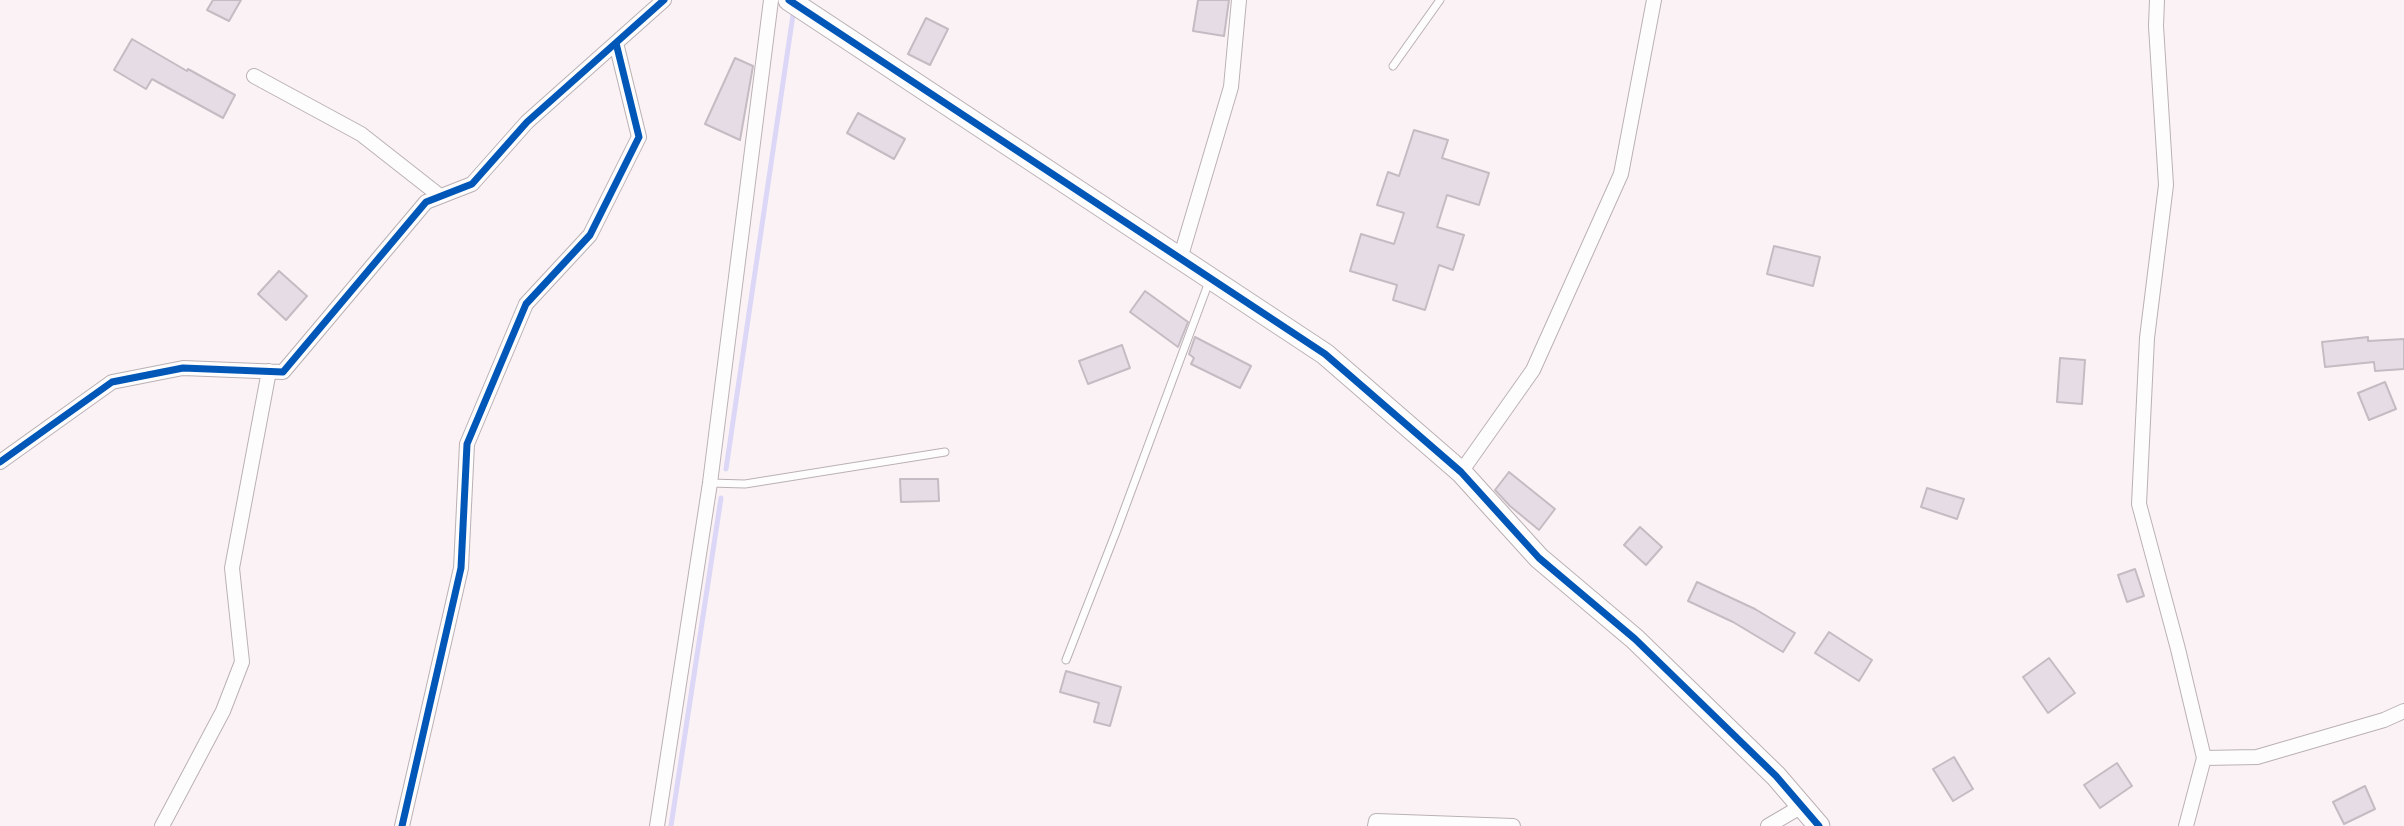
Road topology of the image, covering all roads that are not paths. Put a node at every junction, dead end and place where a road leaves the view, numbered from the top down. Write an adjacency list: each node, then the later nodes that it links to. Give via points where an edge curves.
1 (664, 0): 9 (street)
2 (771, 0): 19 (street)
3 (789, 0): 8 (street)
4 (1239, 0): 13 (street, via 1231,87)
5 (1440, 0): 10 (lane)
6 (1654, 0): 18 (street, via 1621,174 1533,370)
7 (2157, 0): 22 (street, via 2166,185 2147,338 2139,503)
8 (808, 6): 13 (street)
9 (616, 43): 12 (street, via 527,122 472,184); 25 (street, via 639,137 590,235 526,304 467,444 461,568)
10 (1393, 66)
11 (254, 76): 12 (street, via 361,134)
12 (440, 197): 15 (street, via 426,202 284,372)
13 (1180, 259): 14 (street)
14 (1210, 279): 18 (street, via 1325,354); 20 (lane)
15 (269, 371): 17 (street, via 183,368 112,382); 24 (street, via 232,568 242,662 223,711)
16 (945, 452): 19 (lane, via 745,484)
17 (0, 462)
18 (1461, 472): 23 (street, via 1539,558 1635,639)
19 (710, 483): 26 (street)
20 (1066, 660)
21 (2404, 711): 22 (street, via 2257,757)
22 (2204, 758): 31 (street)
23 (1802, 806): 29 (street); 30 (street)
24 (162, 826)
25 (402, 826)
26 (657, 826)
27 (1375, 826): 28 (street, via 1376,821)
28 (1513, 826)
29 (1768, 826)
30 (1819, 826)
31 (2186, 826)

